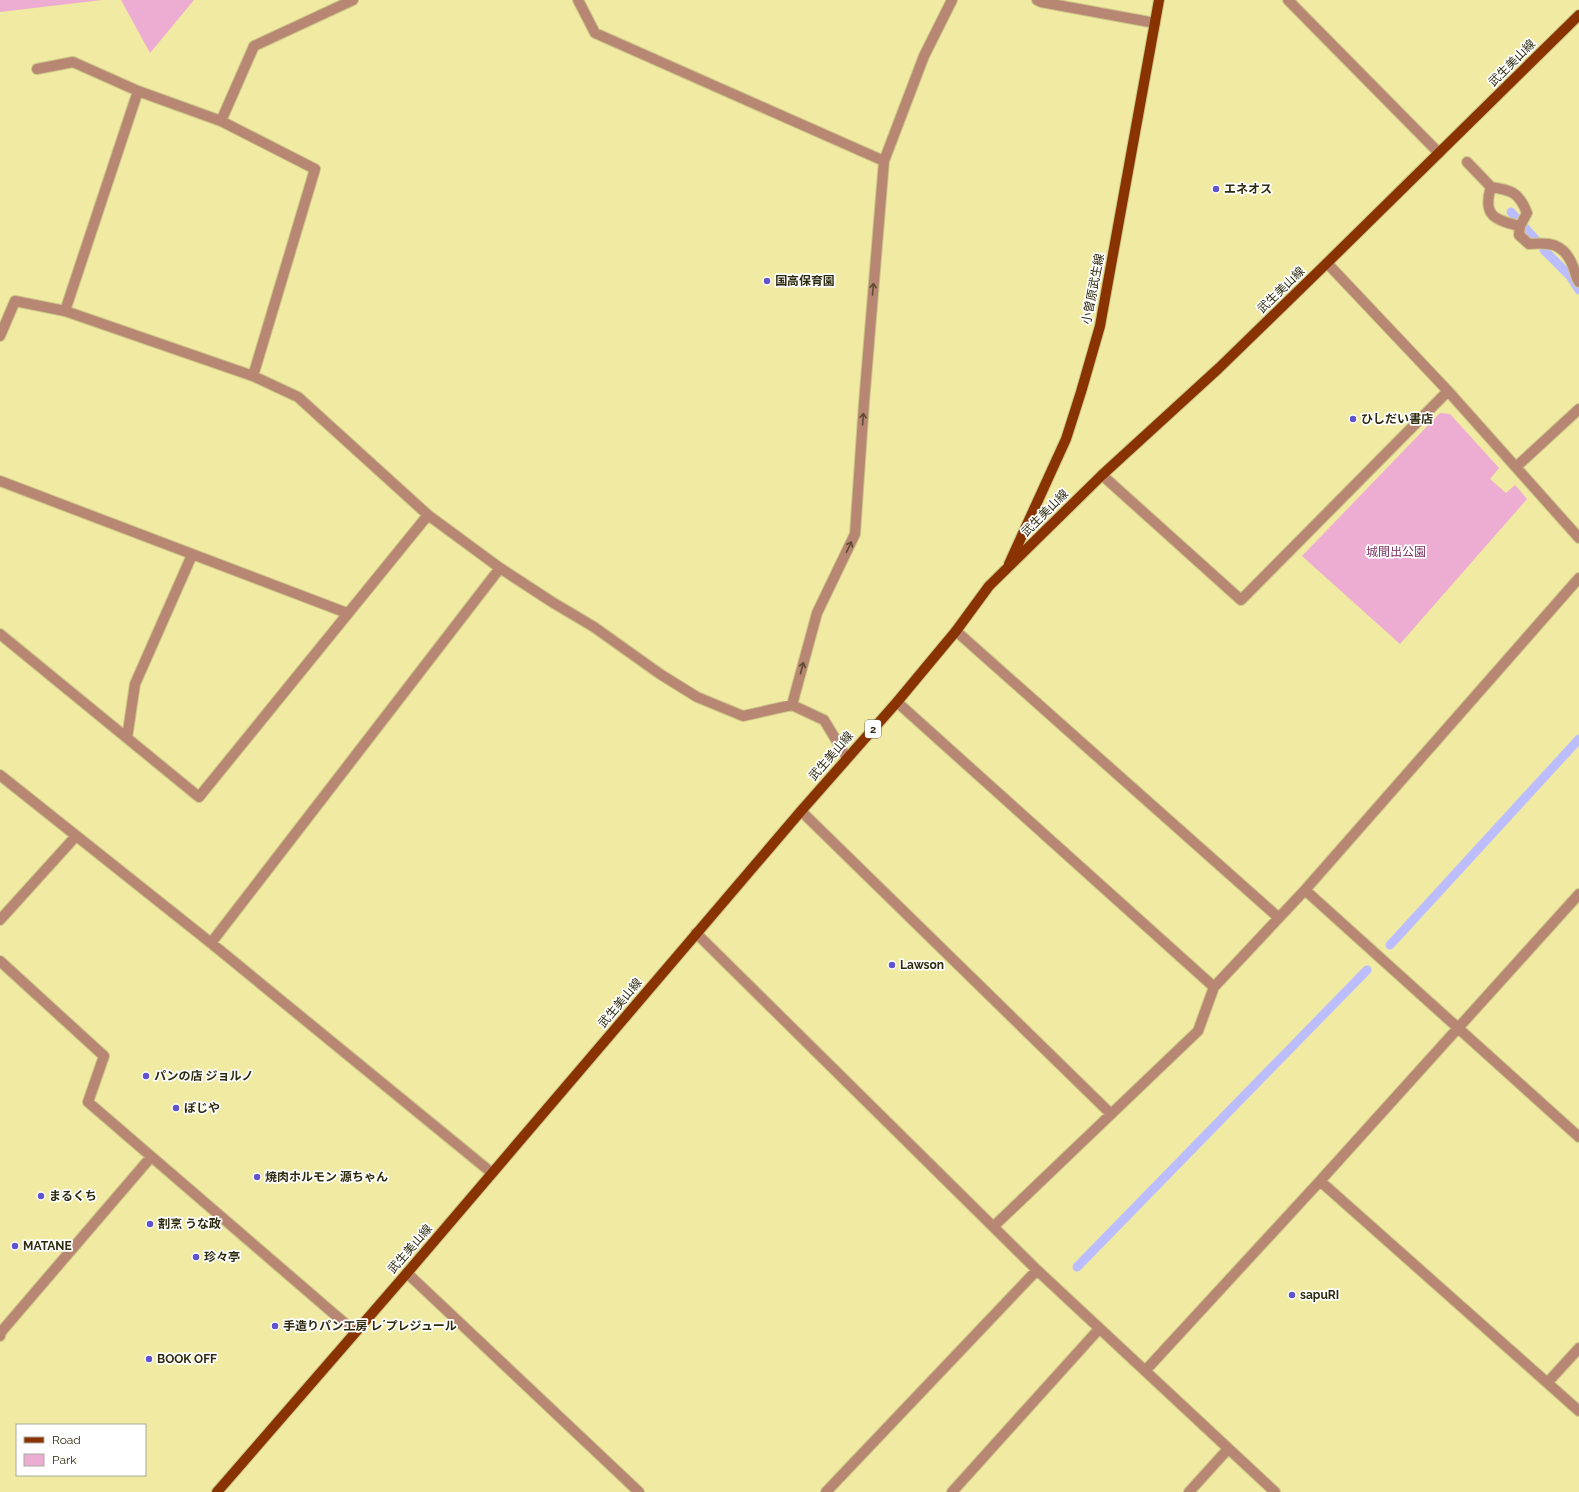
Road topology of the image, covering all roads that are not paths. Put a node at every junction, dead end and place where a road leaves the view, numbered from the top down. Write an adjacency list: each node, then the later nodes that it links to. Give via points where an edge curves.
1 (353, 0): 11 (street, via 254,46)
2 (578, 0): 13 (street, via 595,33)
3 (952, 0): 13 (street, via 924,56)
4 (1037, 0): 8 (street)
5 (1159, 0): 8 (main road, 小曽原武生線)
6 (1288, 0): 12 (street)
7 (1579, 15): 12 (main road, 武生美山線 / 2)
8 (1155, 23): 31 (main road, 小曽原武生線, via 1100,326 1066,439)
9 (37, 69): 10 (street, via 73,62)
10 (138, 91): 11 (street); 19 (street)
11 (221, 121): 21 (street, via 315,169)
12 (1439, 153): 17 (main road, 武生美山線 / 2)
13 (884, 161): 37 (street, one-way to 13, via 817,613 855,534)
14 (1467, 162): 15 (street)
15 (1491, 187): 16 (street, via 1487,201 1492,216 1501,222); 16 (street, via 1510,190 1523,202 1527,213)
16 (1520, 226): 18 (street, via 1519,235 1530,244 1546,242 1565,253)
17 (1328, 263): 22 (street); 25 (main road, 武生美山線 / 2, via 1219,368)
18 (1579, 282)
19 (65, 311): 20 (street, via 15,300); 21 (street)
20 (0, 336)
21 (254, 376): 27 (street, via 298,398)
22 (1448, 391): 24 (street); 25 (street, via 1241,600)
23 (1579, 409): 24 (street)
24 (1516, 467): 28 (street)
25 (1102, 475): 31 (main road, 武生美山線 / 2)
26 (0, 481): 29 (street)
27 (428, 515): 30 (street); 33 (street)
28 (1579, 538)
29 (192, 555): 33 (street); 38 (street, via 135,684)
30 (500, 568): 37 (street, via 594,627 697,697 743,716); 48 (street)
31 (1007, 570): 34 (main road, 武生美山線 / 2, via 989,586)
32 (1579, 578): 43 (street)
33 (347, 613): 38 (street, via 199,796)
34 (956, 631): 36 (main road, 武生美山線 / 2); 45 (street)
35 (0, 634): 38 (street)
36 (897, 702): 39 (main road, 武生美山線 / 2); 50 (street)
37 (792, 705): 39 (street, via 824,720)
38 (127, 738)
39 (847, 758): 41 (main road, 武生美山線 / 2)
40 (0, 775): 42 (street)
41 (801, 811): 47 (main road, 武生美山線 / 2); 52 (street)
42 (76, 836): 46 (street); 48 (street)
43 (1304, 890): 45 (street); 51 (street)
44 (1579, 894): 51 (street)
45 (1279, 918): 50 (street)
46 (0, 920)
47 (696, 933): 55 (main road, 武生美山線 / 2); 57 (street)
48 (211, 943): 55 (street)
49 (0, 961): 54 (street, via 104,1056 88,1102)
50 (1214, 987): 52 (street, via 1198,1031)
51 (1459, 1028): 53 (street); 56 (street)
52 (1111, 1114): 57 (street)
53 (1579, 1137)
54 (151, 1156): 61 (street); 62 (street)
55 (492, 1173): 59 (main road, 武生美山線 / 2)
56 (1320, 1181): 64 (street); 65 (street)
57 (994, 1226): 58 (street)
58 (1037, 1270): 60 (street); 70 (street)
59 (407, 1273): 61 (main road, 武生美山線 / 2); 69 (street)
60 (1099, 1329): 64 (street); 71 (street)
61 (355, 1332): 68 (main road, 武生美山線 / 2)
62 (0, 1336)
63 (1579, 1348): 65 (street)
64 (1146, 1371): 67 (street)
65 (1548, 1382): 66 (street)
66 (1579, 1411)
67 (1228, 1449): 72 (street); 73 (street)
68 (217, 1492)
69 (639, 1492)
70 (826, 1492)
71 (952, 1492)
72 (1189, 1492)
73 (1275, 1492)

